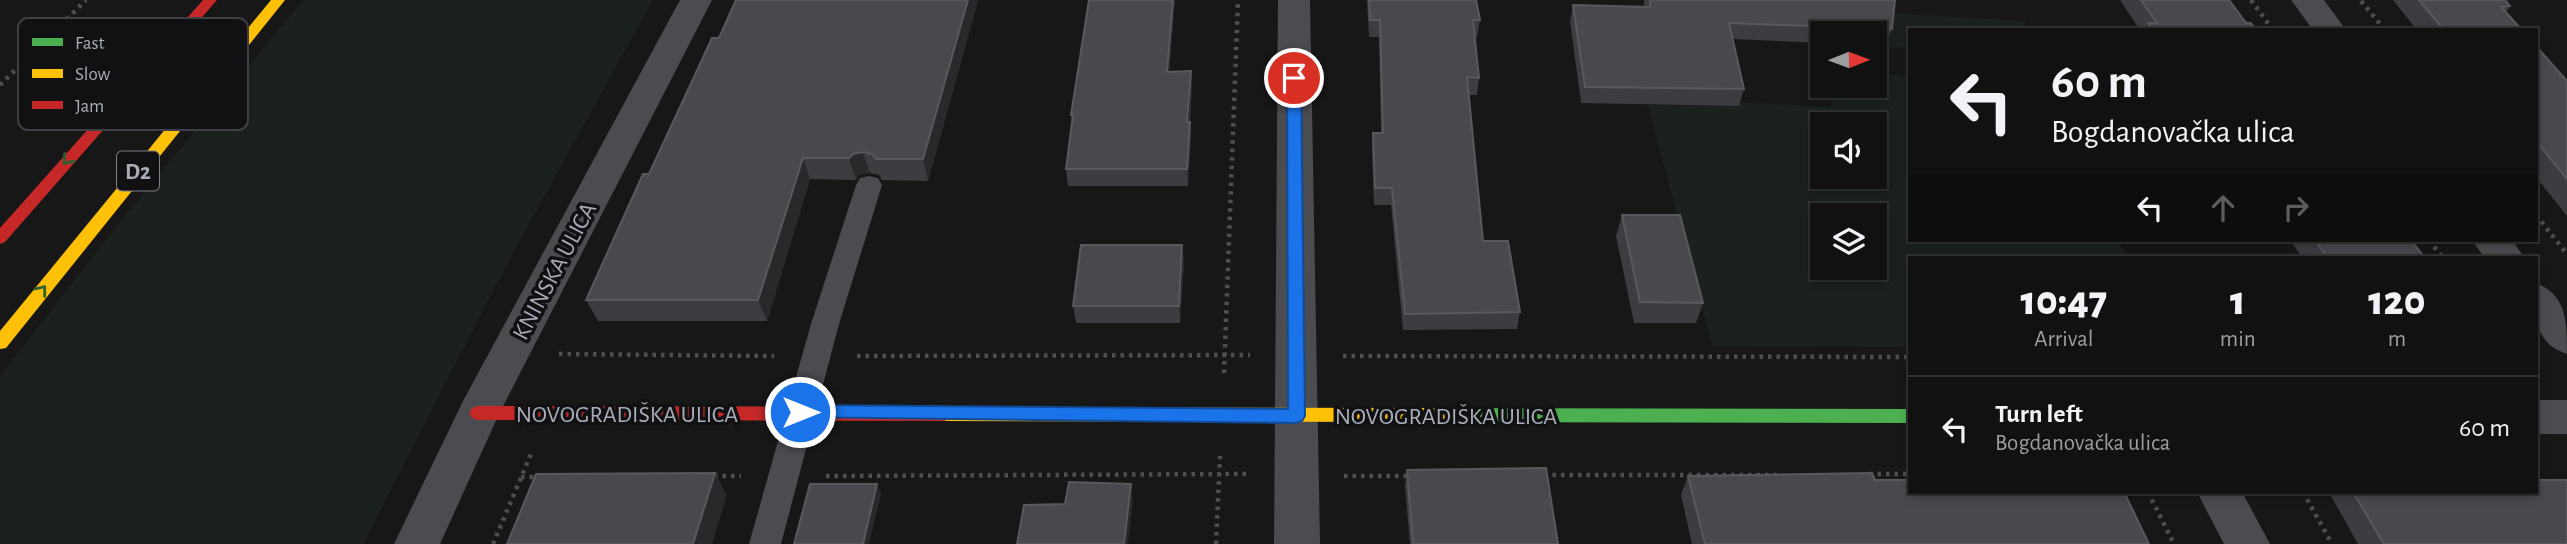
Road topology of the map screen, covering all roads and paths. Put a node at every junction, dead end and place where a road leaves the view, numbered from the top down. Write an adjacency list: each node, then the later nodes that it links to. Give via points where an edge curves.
1 (86, 0): 10 (path)
2 (210, 0): 11 (main road, D2, one-way to 11)
3 (278, 0): 15 (main road, D2, one-way to 3)
4 (696, 0): 37 (street, KNINSKA ULICA)
5 (1238, 0): 32 (path)
6 (1294, 0): 33 (street)
7 (2251, 0): 12 (path)
8 (2307, 0): 13 (street)
9 (2360, 0): 14 (path)
10 (68, 18)
11 (194, 18)
12 (2272, 28)
13 (2328, 28)
14 (2383, 28)
15 (248, 37)
16 (18, 67): 17 (path)
17 (0, 85)
18 (95, 130): 22 (main road, D2, one-way to 22)
19 (173, 130): 30 (main road, D2, one-way to 19)
20 (869, 184): 34 (lane)
21 (2538, 218): 25 (path)
22 (0, 238)
23 (2431, 242): 26 (path)
24 (2493, 242): 27 (street)
25 (2567, 254)
26 (2441, 256)
27 (2504, 256)
28 (2538, 301): 29 (street)
29 (2567, 338)
30 (0, 344)
31 (559, 354): 34 (path)
32 (1224, 355): 33 (path); 34 (path); 38 (path)
33 (1295, 355): 35 (path); 39 (street)
34 (817, 357): 36 (lane)
35 (1908, 357)
36 (800, 412): 37 (main road, NOVOGRADIŠKA ULICA); 38 (main road, NOVOGRADIŠKA ULICA); 50 (lane)
37 (478, 413): 57 (street, KNINSKA ULICA)
38 (1223, 415): 39 (main road, NOVOGRADIŠKA ULICA); 43 (path)
39 (1296, 416): 40 (main road, NOVOGRADIŠKA ULICA); 44 (street)
40 (1908, 416)
41 (2538, 417): 42 (street)
42 (2567, 417)
43 (1219, 474): 44 (path); 50 (path); 59 (path)
44 (1297, 474): 51 (path); 60 (street)
45 (1786, 474): 48 (path)
46 (1854, 474): 47 (path)
47 (1908, 474)
48 (1539, 475)
49 (700, 476): 50 (path)
50 (783, 476): 58 (lane)
51 (1415, 476)
52 (521, 477): 53 (path)
53 (549, 477)
54 (2149, 494): 61 (path)
55 (2220, 494): 62 (street)
56 (2303, 494): 63 (path)
57 (417, 544)
58 (765, 544)
59 (1216, 544)
60 (1297, 544)
61 (2174, 544)
62 (2247, 544)
63 (2332, 544)

